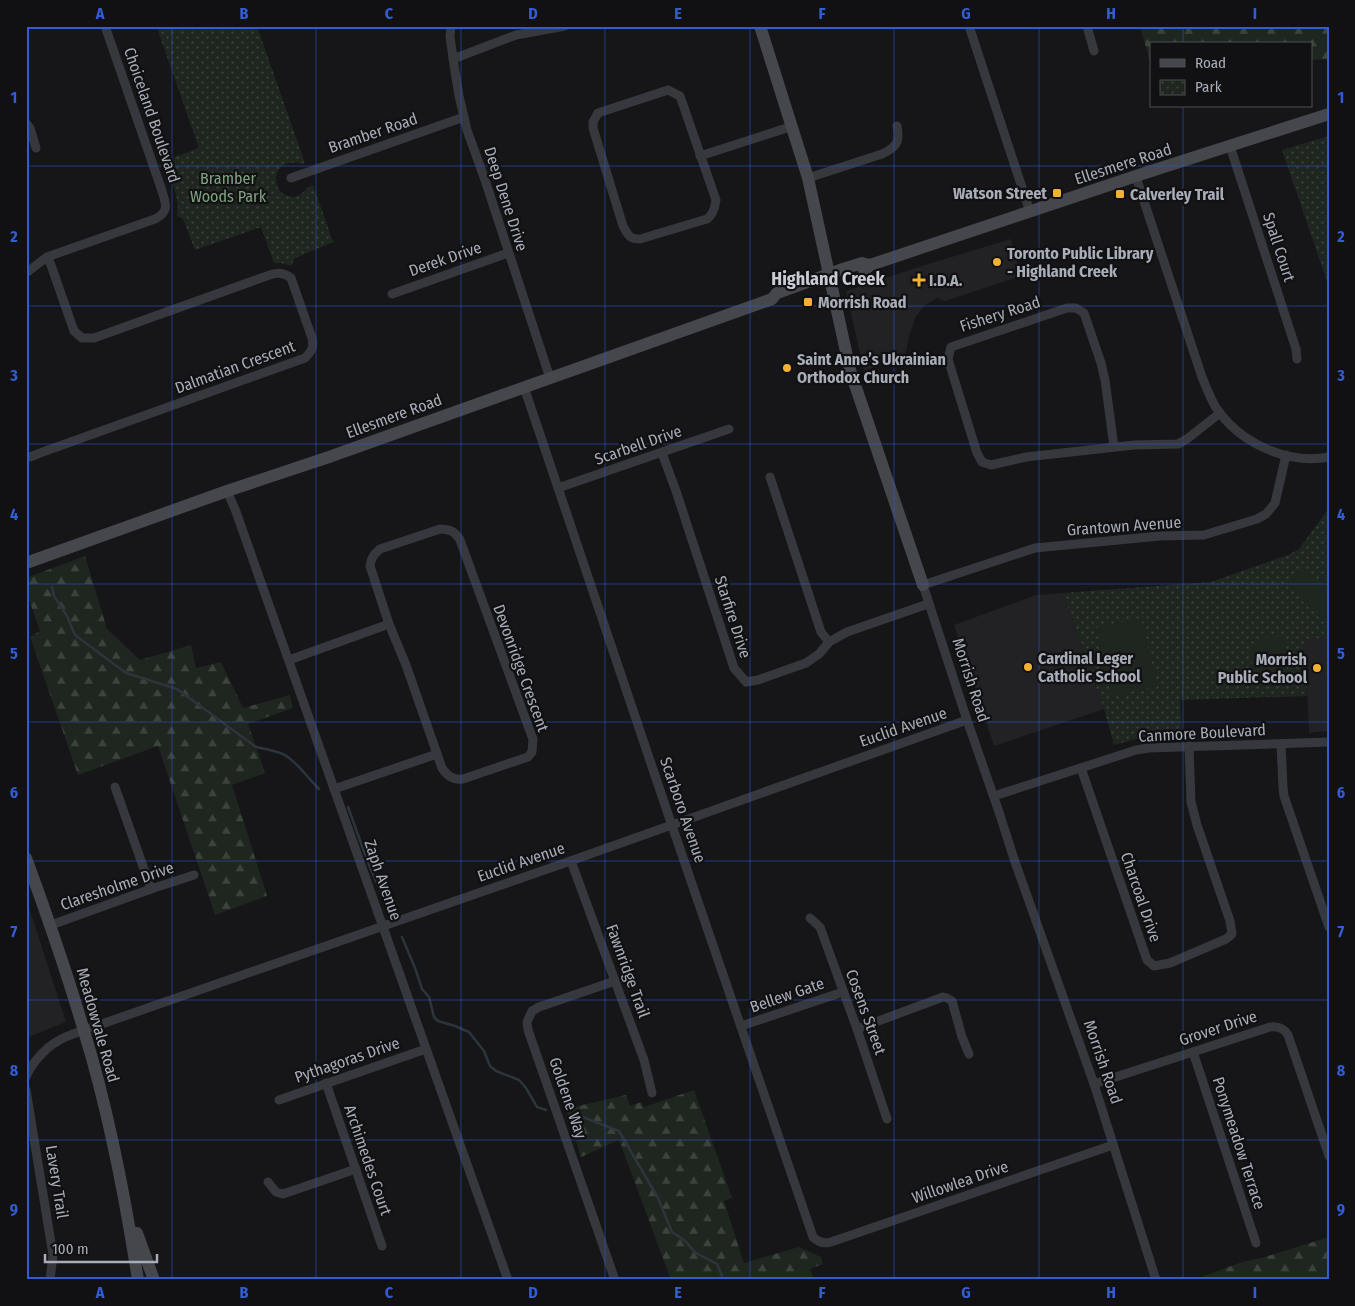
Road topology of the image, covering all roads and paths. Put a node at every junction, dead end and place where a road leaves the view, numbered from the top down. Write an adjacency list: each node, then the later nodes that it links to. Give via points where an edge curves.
1 (105, 26): 22 (street, Choiceland Boulevard, via 162,188 165,211 155,219)
2 (451, 26): 8 (street, Deep Dene Drive)
3 (564, 26): 8 (street, via 513,36)
4 (760, 26): 12 (main road, Morrish Road)
5 (970, 26): 20 (street)
6 (1087, 26): 7 (street)
7 (1094, 51)
8 (453, 59): 10 (street, Deep Dene Drive)
9 (1329, 114): 14 (main road, Ellesmere Road)
10 (464, 118): 18 (street, Bramber Road); 21 (street, Deep Dene Drive)
11 (26, 123): 15 (street)
12 (793, 126): 16 (street); 19 (main road, Morrish Road)
13 (897, 126): 19 (street, via 898,143 892,149)
14 (1230, 146): 17 (main road, Ellesmere Road); 26 (street, Spall Court)
15 (36, 148)
16 (700, 156): 16 (street, via 680,96 668,90 598,114 593,122 623,226 634,239 710,217 716,200)
17 (1136, 177): 20 (main road, Ellesmere Road); 29 (street, via 1202,378)
18 (291, 178)
19 (808, 178): 24 (main road, Morrish Road)
20 (1030, 212): 24 (main road, Ellesmere Road, via 870,265 862,263)
21 (508, 253): 25 (street, Derek Drive); 27 (street, Deep Dene Drive)
22 (47, 257): 23 (street, Choiceland Boulevard); 34 (street, Dalmatian Crescent, via 74,331 82,338 94,338 278,273 291,278 314,346 305,358)
23 (26, 273)
24 (830, 278): 27 (main road, Ellesmere Road, via 777,293 772,299); 40 (main road, Morrish Road, via 850,370)
25 (392, 294)
26 (1297, 359)
27 (550, 378): 28 (main road, Ellesmere Road)
28 (524, 387): 37 (street, Scarboro Avenue); 38 (main road, Ellesmere Road)
29 (1220, 412): 31 (street, Fishery Road, via 1178,444); 33 (street, via 1259,445)
30 (729, 429): 32 (street, Scarbell Drive)
31 (1114, 447): 31 (street, Fishery Road, via 1101,363 1084,313 1076,308 1067,308 952,347 948,359 982,462 992,465 1026,457)
32 (662, 452): 37 (street, Scarbell Drive); 43 (street, Starfire Drive, via 738,674 746,682 758,680 806,663)
33 (1286, 455): 35 (street); 40 (street, Grantown Avenue, via 1275,503 1257,519 1204,535 1036,548)
34 (26, 456)
35 (1329, 457)
36 (770, 477): 43 (street, via 821,632)
37 (558, 488): 54 (street, Scarboro Avenue)
38 (227, 491): 39 (main road, Ellesmere Road); 44 (street, Zaph Avenue)
39 (26, 563)
40 (923, 585): 41 (street, Morrish Road)
41 (928, 604): 43 (street, Starfire Drive, via 847,632); 45 (street, Morrish Road)
42 (389, 624): 44 (street); 49 (street, Devonridge Crescent); 49 (street, Devonridge Crescent, via 370,566 371,558 380,550 440,529 456,534 518,695 531,734 532,752 528,757 463,780 446,774)
43 (829, 642)
44 (290, 660): 52 (street, Zaph Avenue)
45 (967, 720): 53 (street, Morrish Road); 54 (street, Euclid Avenue)
46 (1329, 742): 47 (street, Canmore Boulevard)
47 (1280, 744): 48 (street, Canmore Boulevard); 62 (street, via 1284,796)
48 (1189, 746): 50 (street, Canmore Boulevard, via 1136,750); 50 (street, Charcoal Drive, via 1191,802 1232,934 1170,963 1154,966 1147,960)
49 (437, 754): 52 (street)
50 (1082, 768): 53 (street, Canmore Boulevard)
51 (115, 786): 58 (street)
52 (334, 789): 61 (street, Zaph Avenue)
53 (994, 796): 73 (street, Morrish Road)
54 (672, 825): 56 (street, Euclid Avenue); 65 (street, Scarboro Avenue)
55 (26, 858): 60 (main road, Meadowvale Road)
56 (571, 860): 61 (street, Euclid Avenue); 63 (street, Fawnridge Trail)
57 (194, 875): 58 (street, Claresholme Drive)
58 (150, 889): 60 (street, Claresholme Drive)
59 (810, 918): 64 (street, Cosens Street, via 820,927)
60 (50, 926): 67 (main road, Meadowvale Road)
61 (383, 926): 67 (street, Euclid Avenue); 68 (street, Zaph Avenue)
62 (1329, 927)
63 (615, 981): 75 (street, Fawnridge Trail, via 644,1060); 90 (street, Goldene Way, via 539,1007 532,1011 527,1022)
64 (843, 992): 65 (street, Bellew Gate); 66 (street, Cosens Street)
65 (741, 1026): 83 (street, Scarboro Avenue, via 811,1233)
66 (857, 1028): 70 (street, via 942,997 947,998 952,1001); 77 (street, Cosens Street)
67 (84, 1030): 71 (street, via 57,1041 37,1059); 82 (main road, Meadowvale Road)
68 (426, 1049): 72 (street, Pythagoras Drive); 89 (street, Zaph Avenue)
69 (1193, 1052): 73 (street, Grover Drive); 79 (street, Grover Drive, via 1270,1027 1286,1031); 84 (street, Ponymeadow Terrace)
70 (969, 1054)
71 (26, 1077)
72 (326, 1083): 76 (street, Pythagoras Drive); 80 (street, Archimedes Court)
73 (1094, 1084): 78 (street, Morrish Road)
74 (26, 1090): 86 (street, Lavery Trail, via 53,1255)
75 (652, 1094)
76 (279, 1100)
77 (887, 1119)
78 (1113, 1145): 83 (street, Willowlea Drive, via 831,1242); 91 (street, Morrish Road)
79 (1328, 1154)
80 (356, 1169): 81 (street, via 282,1194); 85 (street, Archimedes Court)
81 (268, 1182)
82 (126, 1205): 87 (main road, Meadowvale Road); 88 (main road, Meadowvale Road)
83 (817, 1241)
84 (1256, 1243)
85 (382, 1246)
86 (50, 1280)
87 (138, 1280)
88 (154, 1280)
89 (508, 1280)
90 (616, 1280)
91 (1156, 1280)

